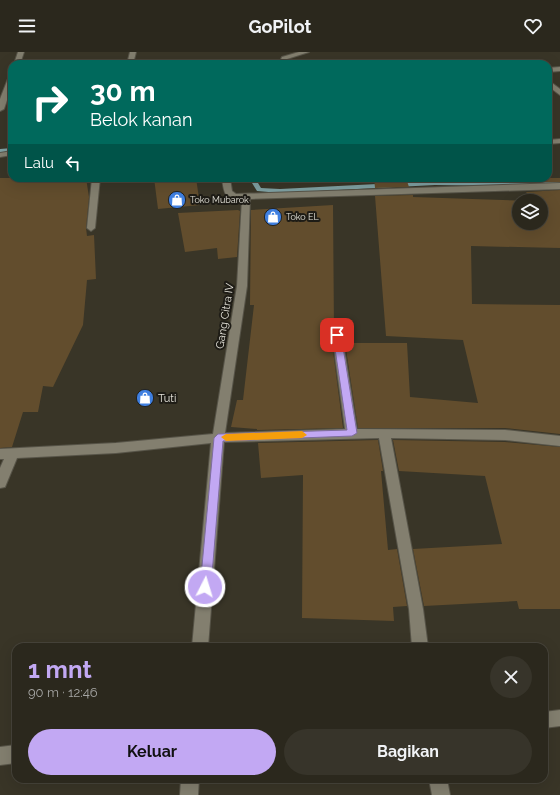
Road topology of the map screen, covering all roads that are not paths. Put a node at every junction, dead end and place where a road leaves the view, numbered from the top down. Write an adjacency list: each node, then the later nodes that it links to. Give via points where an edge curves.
1 (306, 52): 2 (street)
2 (283, 60)
3 (8, 87): 6 (street)
4 (552, 87): 5 (street)
5 (560, 93)
6 (0, 109)
7 (96, 182): 11 (street)
8 (227, 182): 10 (street, via 230,195)
9 (560, 186): 10 (street)
10 (246, 197): 15 (street, Gang Citra IV, via 242,286)
11 (91, 228)
12 (337, 335): 13 (street)
13 (352, 433): 14 (street); 15 (street)
14 (384, 433): 16 (street, via 505,435); 21 (street, via 416,609)
15 (218, 438): 17 (street, via 116,448); 20 (street, Gang Citra IV)
16 (560, 441)
17 (13, 453): 18 (street); 19 (street)
18 (0, 454)
19 (0, 483)
20 (200, 643)
21 (420, 643)
22 (560, 718): 23 (street)
23 (548, 720)
24 (12, 754): 25 (street)
25 (0, 756)
26 (190, 783): 28 (street)
27 (439, 783): 29 (street)
28 (189, 795)
29 (441, 795)

